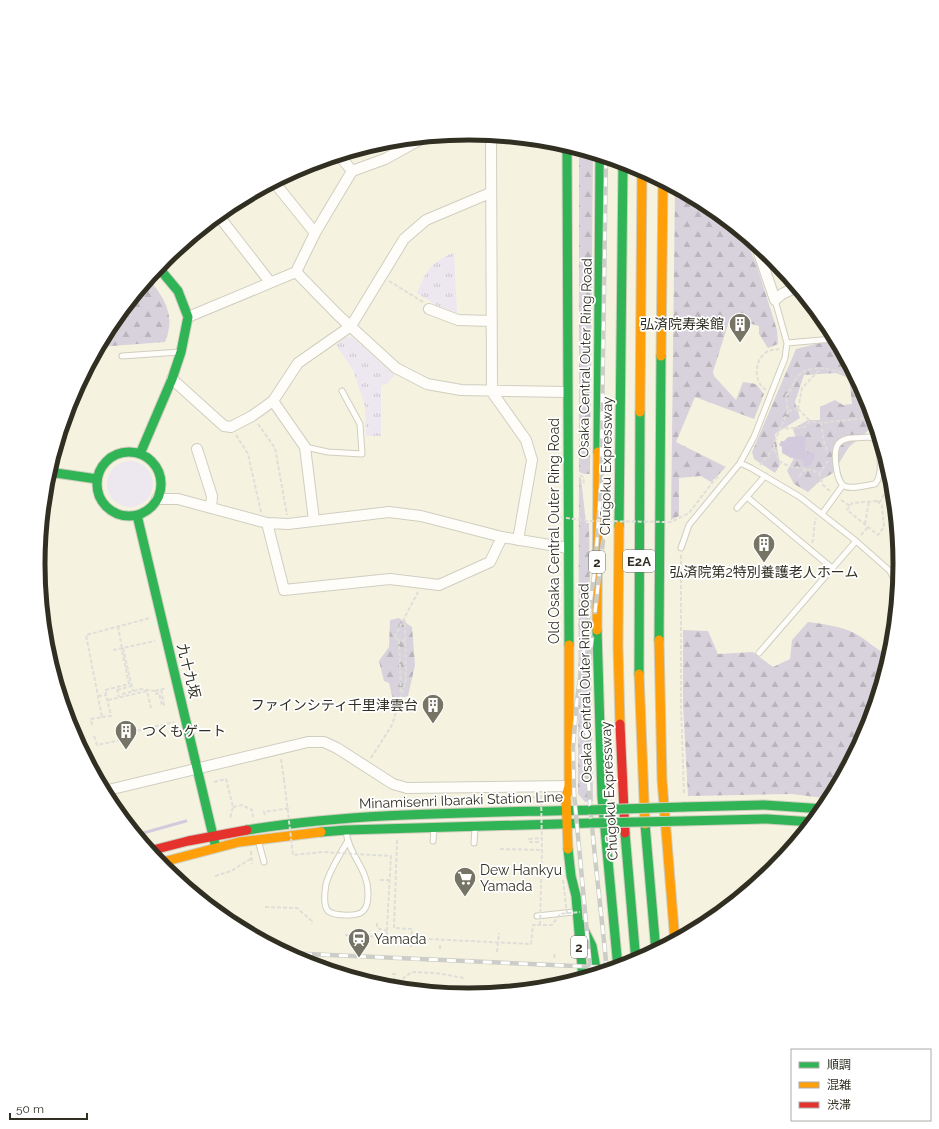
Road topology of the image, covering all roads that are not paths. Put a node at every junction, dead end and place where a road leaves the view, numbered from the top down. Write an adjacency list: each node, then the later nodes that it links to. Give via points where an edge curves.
1 (491, 141): 11 (street)
2 (412, 144): 7 (street, via 386,159)
3 (567, 151): 31 (main road, Old Osaka Central Outer Ring Road / 2)
4 (343, 160): 7 (street)
5 (600, 161): 84 (main road, Osaka Central Outer Ring Road / 2, via 597,646 602,797)
6 (623, 169): 83 (main road, Chūgoku Expressway / E2A, via 619,723 628,884)
7 (352, 171): 13 (street)
8 (642, 177): 82 (main road, E2A, via 638,646 643,799)
9 (277, 186): 13 (street)
10 (663, 187): 81 (main road, via 660,722 662,797)
11 (490, 193): 22 (street); 23 (street, via 426,220 404,239)
12 (222, 220): 17 (street)
13 (315, 233): 16 (street)
14 (759, 254): 19 (street)
15 (162, 272): 21 (main road, via 178,291)
16 (296, 272): 17 (street); 23 (street)
17 (270, 282): 21 (street)
18 (792, 289): 19 (street)
19 (775, 300): 25 (lane)
20 (429, 309): 22 (street, via 458,320)
21 (188, 317): 26 (main road)
22 (491, 321): 30 (street)
23 (351, 326): 30 (street, via 396,368 427,384); 32 (street, via 298,363)
24 (828, 338): 25 (lane)
25 (787, 346): 38 (lane, via 785,358 754,437)
26 (181, 352): 27 (lane); 28 (main road)
27 (122, 356)
28 (172, 379): 32 (street, via 224,426 231,427); 37 (main road)
29 (342, 391): 34 (lane, via 360,424 362,454 328,452)
30 (492, 392): 31 (street); 52 (street, via 526,440 532,460)
31 (567, 392): 54 (main road, Old Osaka Central Outer Ring Road / 2)
32 (273, 401): 34 (street)
33 (875, 439): 42 (lane, via 846,439 838,443 835,452 838,480)
34 (305, 447): 49 (street)
35 (198, 450): 45 (street, via 212,496)
36 (878, 450): 42 (lane, via 879,479 875,484 850,487)
37 (140, 454): 41 (main road, via 120,453 111,457 104,463); 44 (main road, via 156,467 160,483)
38 (740, 463): 40 (lane); 55 (lane, via 689,525)
39 (55, 473): 41 (main road)
40 (765, 476): 43 (lane); 47 (lane)
41 (97, 479): 48 (main road, via 101,500 108,508 117,514)
42 (843, 485): 47 (lane)
43 (747, 497): 46 (lane); 56 (lane)
44 (157, 498): 45 (street, via 178,499); 48 (main road, via 152,506)
45 (211, 508): 50 (street)
46 (737, 508)
47 (820, 513): 53 (lane)
48 (137, 515): 59 (main road, 九十九坂)
49 (314, 520): 50 (street, via 288,524); 51 (street, via 389,512 421,516)
50 (267, 523): 51 (street, via 284,590 390,579 439,585 490,562)
51 (502, 537): 52 (street)
52 (518, 540): 54 (street)
53 (856, 541): 56 (lane); 57 (lane, via 890,571)
54 (568, 548): 60 (main road, Old Osaka Central Outer Ring Road / 2)
55 (681, 548)
56 (832, 568): 58 (lane)
57 (894, 578)
58 (759, 653)
59 (198, 768): 60 (street, via 308,742 324,742 393,784 407,788); 61 (street); 70 (main road, 九十九坂)
60 (570, 786): 63 (main road, Old Osaka Central Outer Ring Road / 2, via 566,797)
61 (110, 789)
62 (816, 808): 63 (main road, Minamisenri Ibaraki Station Line, bridge, via 684,803)
63 (567, 811): 64 (main road, Minamisenri Ibaraki Station Line); 66 (main road, Old Osaka Central Outer Ring Road / 2)
64 (345, 818): 69 (lane); 70 (main road, Minamisenri Ibaraki Station Line, via 273,825)
65 (807, 822): 66 (main road, Minamisenri Ibaraki Station Line, bridge, via 767,819)
66 (568, 824): 67 (main road, Minamisenri Ibaraki Station Line); 79 (main road, Old Osaka Central Outer Ring Road / 2, via 571,876)
67 (475, 827): 68 (main road, Minamisenri Ibaraki Station Line); 74 (lane)
68 (434, 828): 69 (main road, Minamisenri Ibaraki Station Line); 72 (lane)
69 (346, 830): 71 (main road, Minamisenri Ibaraki Station Line); 73 (lane)
70 (213, 835): 75 (main road, 九十九坂); 76 (main road, Minamisenri Ibaraki Station Line)
71 (258, 839): 75 (main road, Minamisenri Ibaraki Station Line); 78 (lane)
72 (433, 841)
73 (347, 842): 73 (lane, via 368,882 366,907 363,912 357,914 331,913 325,903 327,882)
74 (474, 843)
75 (216, 847): 77 (main road, Minamisenri Ibaraki Station Line)
76 (155, 850)
77 (166, 861)
78 (264, 862)
79 (578, 913): 80 (lane); 85 (main road, Old Osaka Central Outer Ring Road / 2, via 592,946); 86 (main road, Old Osaka Central Outer Ring Road / 2)
80 (537, 916)
81 (674, 936)
82 (655, 946)
83 (635, 955)
84 (617, 962)
85 (596, 969)
86 (583, 974)

